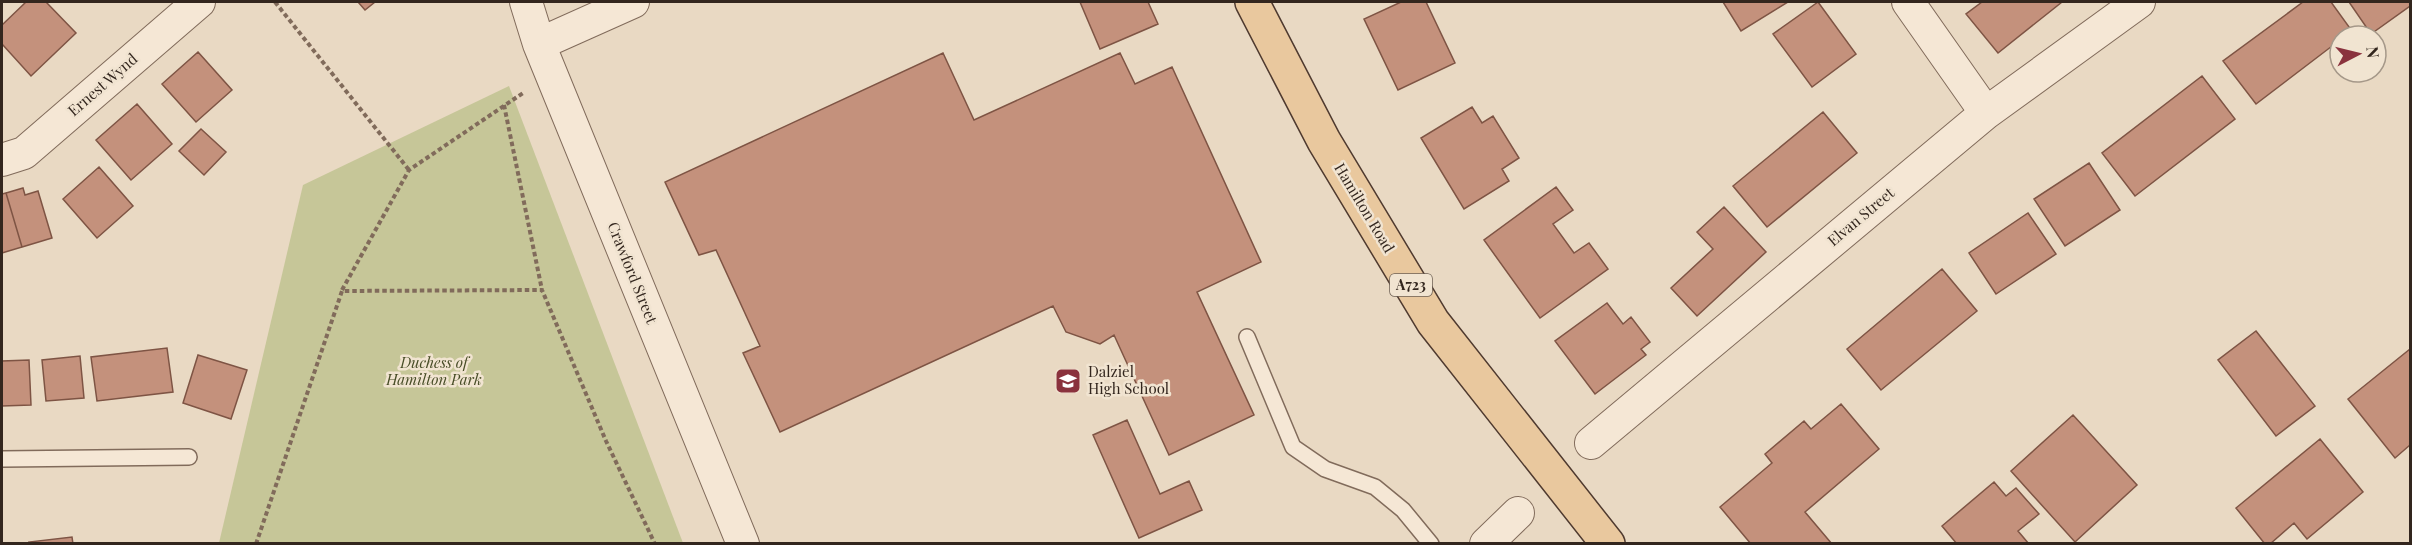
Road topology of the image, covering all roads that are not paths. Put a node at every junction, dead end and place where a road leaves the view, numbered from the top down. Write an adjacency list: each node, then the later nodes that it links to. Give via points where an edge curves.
1 (199, 2): 9 (street, Ernest Wynd, via 24,153)
2 (526, 2): 7 (street, Crawford Street)
3 (633, 2): 7 (street)
4 (1252, 2): 18 (main road, Hamilton Road / A723, via 1324,141 1433,322)
5 (1908, 2): 8 (street)
6 (2139, 2): 8 (street, Elvan Street)
7 (539, 44): 15 (street, Crawford Street)
8 (1986, 113): 11 (street, Elvan Street)
9 (2, 160)
10 (1247, 337): 16 (lane, via 1293,447 1325,469 1375,487 1404,510)
11 (1591, 443)
12 (189, 458): 13 (lane)
13 (2, 459)
14 (1518, 513): 17 (street)
15 (743, 543)
16 (1431, 543)
17 (1485, 543)
18 (1608, 543)

